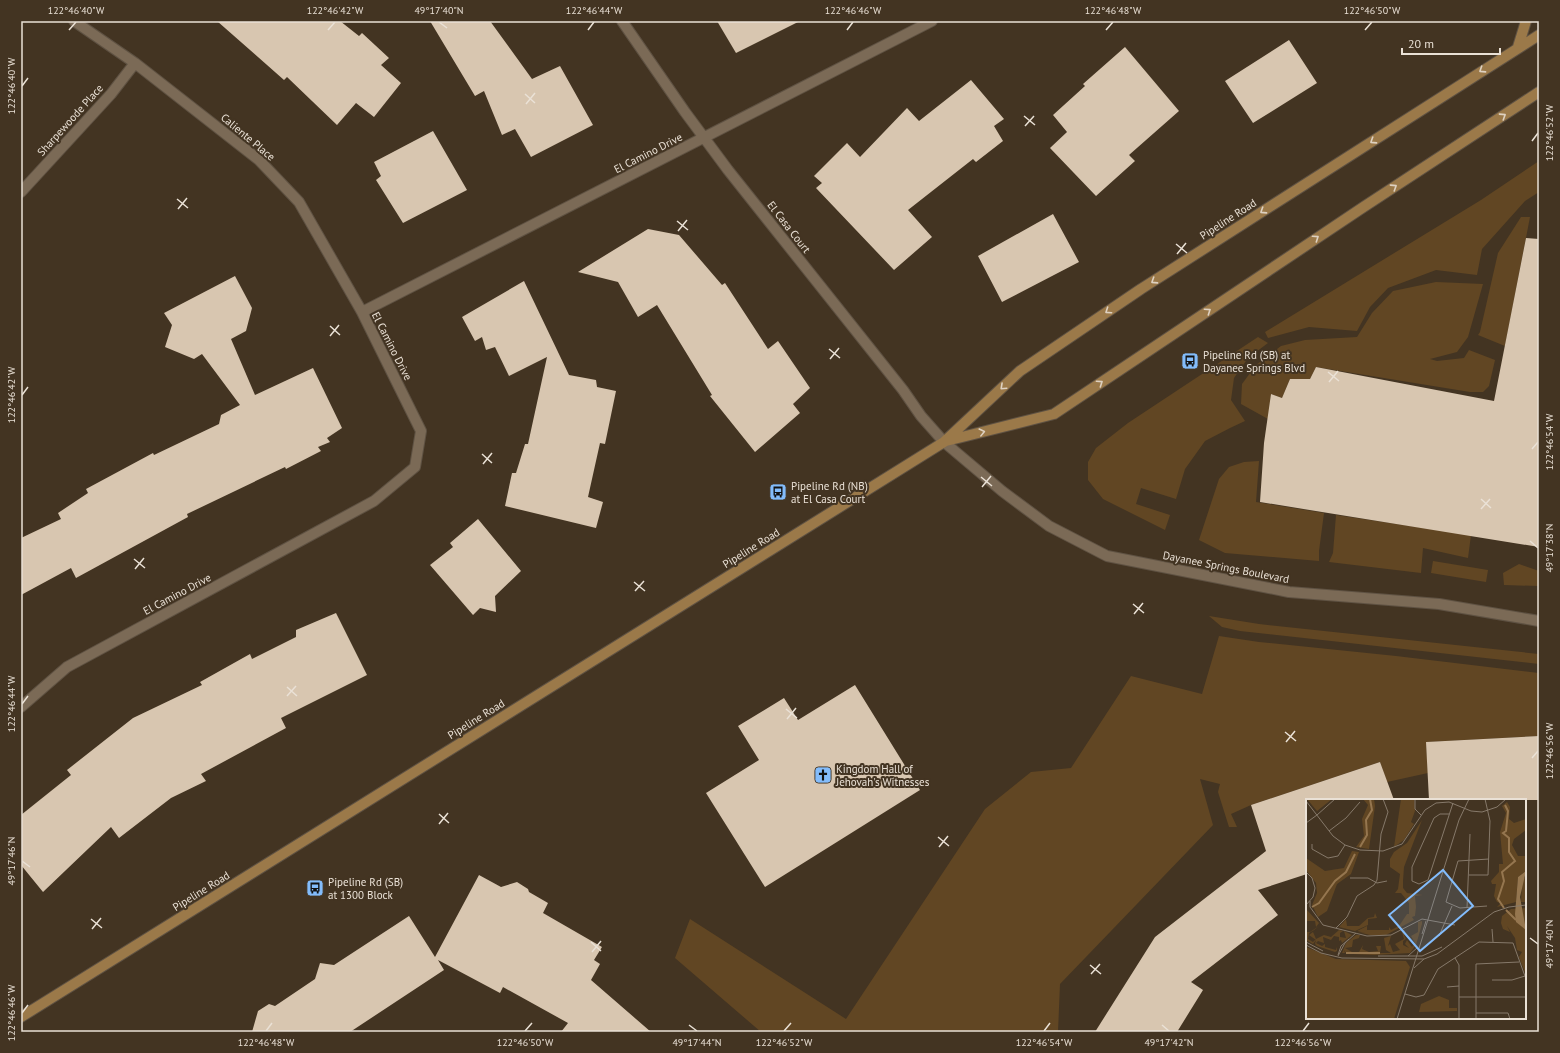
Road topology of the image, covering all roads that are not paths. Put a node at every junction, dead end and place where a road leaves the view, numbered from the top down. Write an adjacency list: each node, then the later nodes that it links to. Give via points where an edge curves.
1 (74, 21): 7 (street, Caliente Place)
2 (622, 21): 9 (street, El Casa Court)
3 (932, 21): 9 (street, El Camino Drive)
4 (1526, 21): 6 (main road)
5 (1539, 35): 6 (main road, Pipeline Road)
6 (1518, 47): 12 (main road, Pipeline Road, one-way to 12, via 1141,289 1020,371)
7 (135, 63): 10 (street, Sharpewoode Place, via 111,94); 11 (street, Caliente Place, via 259,160 299,202)
8 (1537, 95): 12 (main road, Pipeline Road, one-way to 8, via 1054,414 1355,212)
9 (704, 138): 11 (street, El Camino Drive); 12 (street, El Casa Court)
10 (21, 192)
11 (362, 312): 14 (street, El Camino Drive, via 422,431 415,467 374,501 67,667)
12 (944, 442): 13 (street, Dayanee Springs Boulevard, via 1002,491 1049,526 1107,556 1289,592 1439,604); 15 (main road, Pipeline Road)
13 (1539, 621)
14 (21, 707)
15 (21, 1017)

